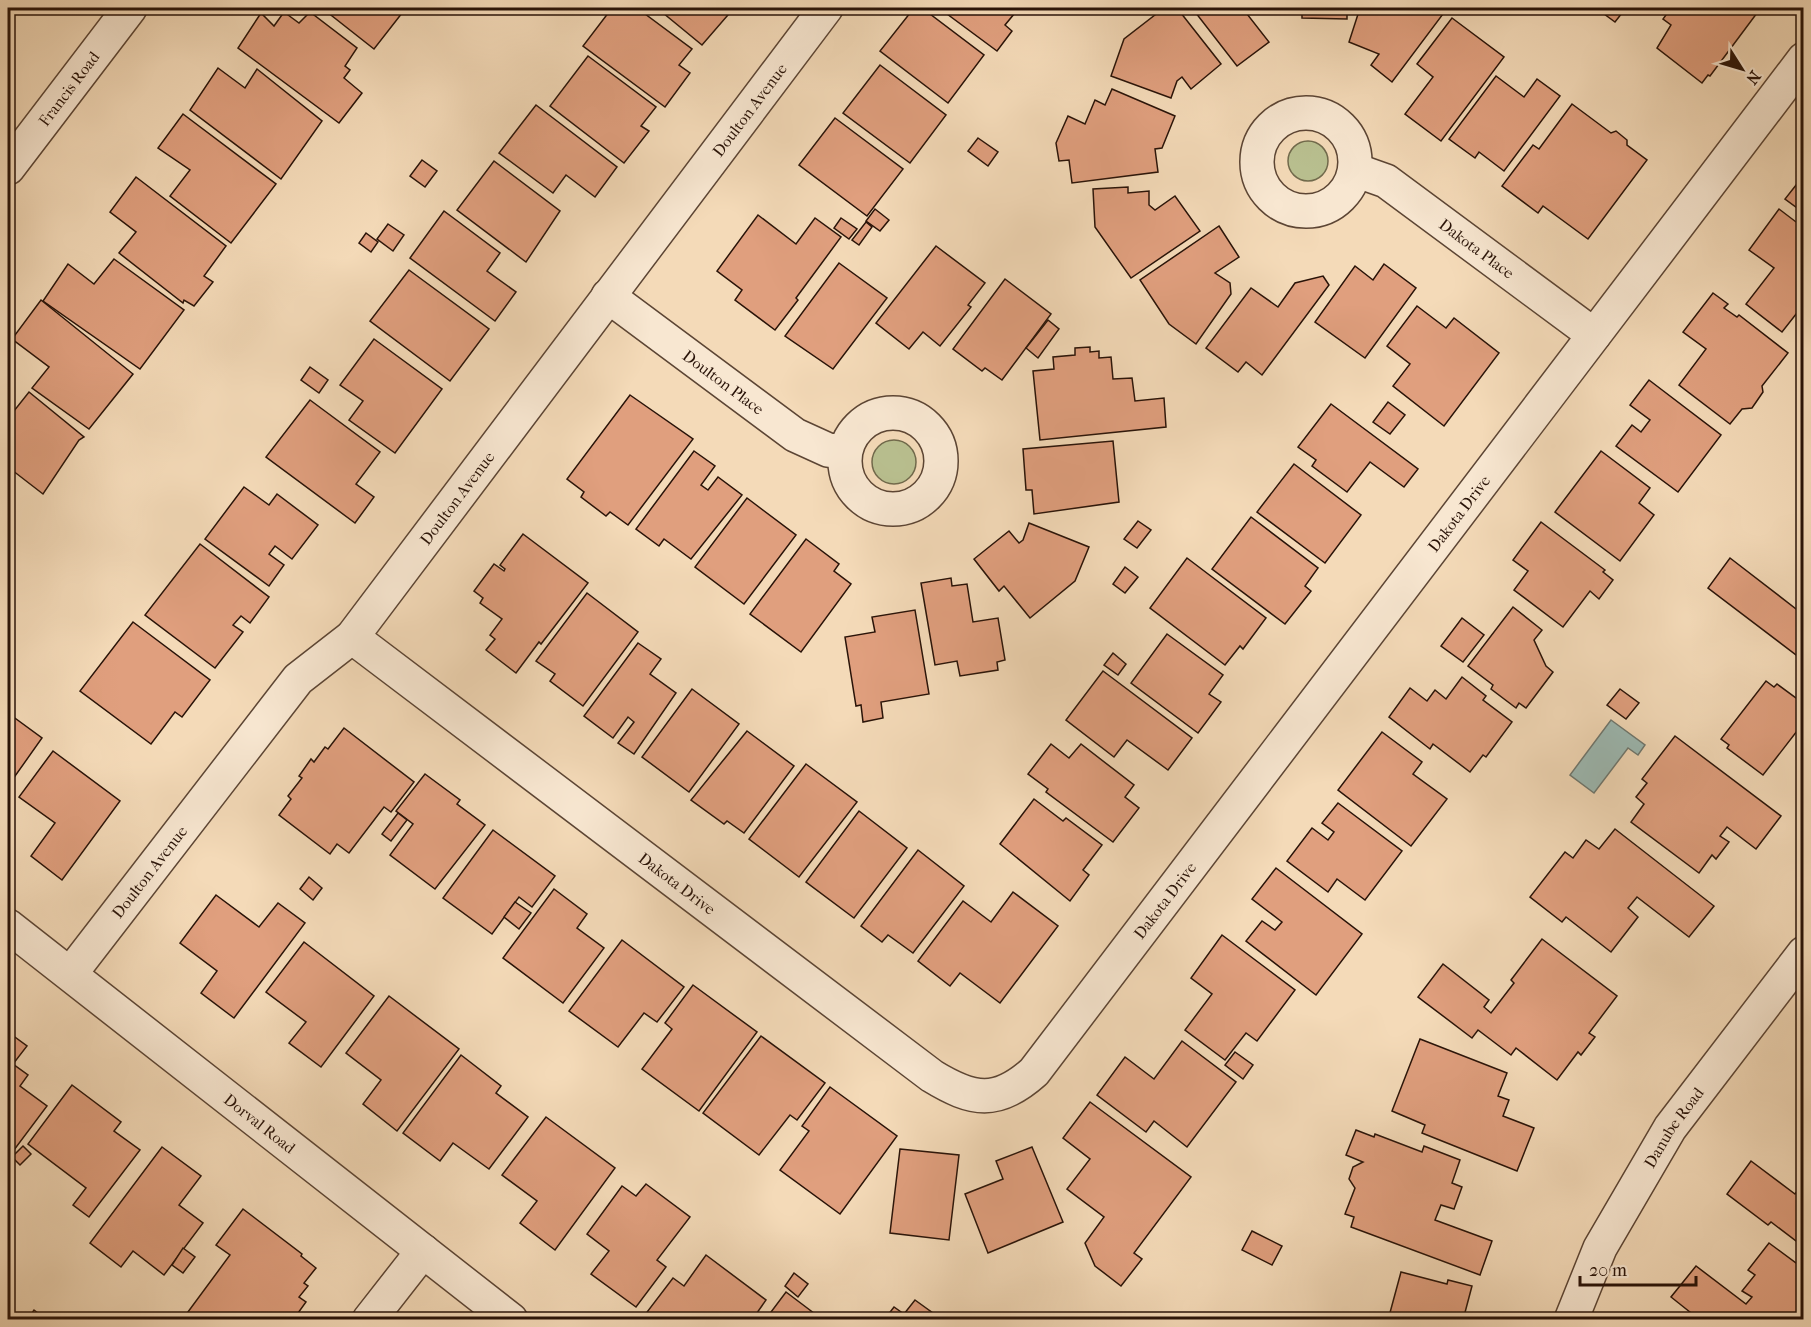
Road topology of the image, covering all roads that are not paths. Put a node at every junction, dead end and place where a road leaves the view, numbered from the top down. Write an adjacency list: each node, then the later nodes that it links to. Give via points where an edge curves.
1 (130, 8): 4 (street, Francis Road)
2 (826, 8): 6 (street, Doulton Avenue)
3 (1803, 59): 7 (street, Dakota Drive)
4 (8, 168)
5 (1355, 170): 7 (street, Dakota Place, via 1386,181)
6 (608, 296): 8 (street, Doulton Place, via 795,435 828,450); 9 (street, Doulton Avenue)
7 (1594, 335): 9 (street, Dakota Drive, via 1034,1072 1002,1094 967,1094 932,1076)
8 (845, 452)
9 (352, 637): 12 (street, Doulton Avenue, via 298,679)
10 (8, 926): 12 (street, Dorval Road)
11 (1803, 953): 16 (street, Danube Road, via 1670,1128 1600,1248)
12 (71, 973): 13 (street, Dorval Road)
13 (423, 1251): 14 (street); 15 (street, Dorval Road)
14 (369, 1320)
15 (511, 1320)
16 (1571, 1320)

